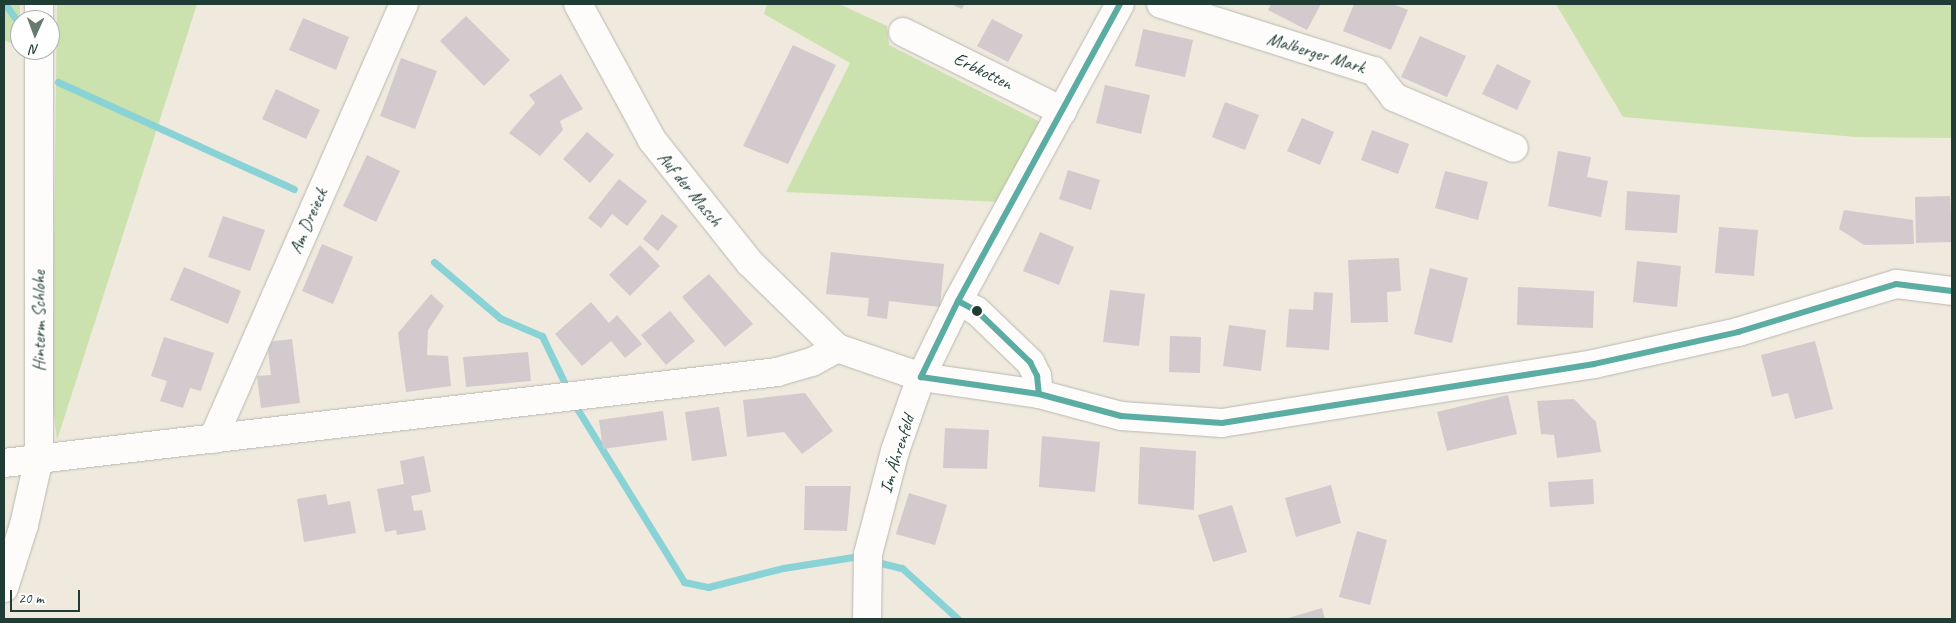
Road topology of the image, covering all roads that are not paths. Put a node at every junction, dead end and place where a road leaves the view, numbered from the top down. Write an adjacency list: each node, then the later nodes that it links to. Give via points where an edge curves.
1 (404, 4): 14 (street, Am Dreieck)
2 (578, 4): 11 (street, Auf der Masch, via 652,140 750,263)
3 (1120, 4): 7 (street, Im Ährenfeld)
4 (1161, 4): 8 (street, Malberger Mark, via 1374,71 1394,96)
5 (903, 32): 7 (street, Erbkotten)
6 (39, 60): 15 (street, Hinterm Schlohe)
7 (1062, 110): 10 (street, Im Ährenfeld)
8 (1514, 148)
9 (1952, 291): 13 (street, via 1896,284 1738,332 1594,364 1222,423 1121,416)
10 (958, 301): 12 (street, Im Ährenfeld); 13 (street, via 977,311 1030,362 1037,376)
11 (837, 348): 12 (street); 14 (street, via 812,362 777,372)
12 (921, 377): 13 (street); 18 (street, Im Ährenfeld, via 895,452 868,565)
13 (1039, 394)
14 (213, 438): 15 (street)
15 (39, 458): 16 (street); 17 (street, Hinterm Schlohe, via 24,525)
16 (4, 463)
17 (4, 588)
18 (867, 619)

